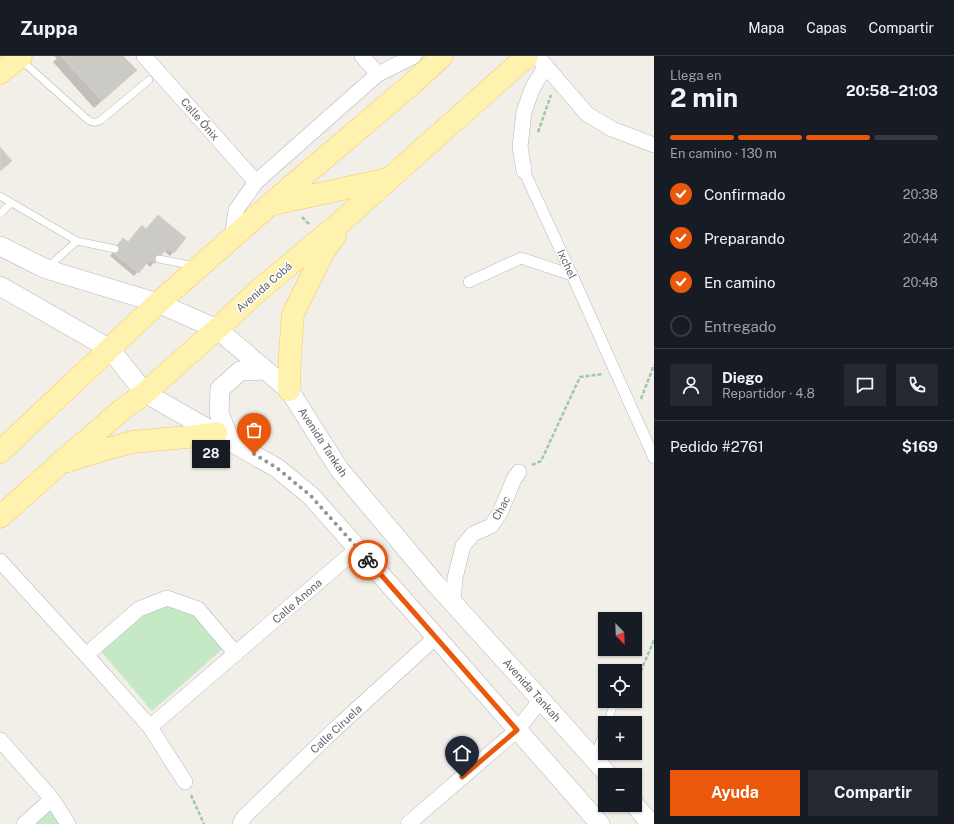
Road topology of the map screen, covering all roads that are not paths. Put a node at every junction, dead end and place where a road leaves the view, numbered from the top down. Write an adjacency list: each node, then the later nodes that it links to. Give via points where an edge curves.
1 (144, 56): 14 (street, Calle Ónix)
2 (362, 56): 9 (street)
3 (414, 56): 9 (street)
4 (442, 56): 17 (main road)
5 (527, 56): 13 (main road, Avenida Cobá)
6 (20, 57): 8 (main road); 10 (lane, via 92,123 102,120)
7 (541, 61): 11 (street, via 587,114 612,129); 12 (street, Ixchel, via 524,112 520,147)
8 (0, 73)
9 (378, 74): 14 (street)
10 (149, 80)
11 (654, 145)
12 (524, 171): 27 (street, Ixchel)
13 (389, 178): 17 (main road); 19 (main road, Avenida Cobá)
14 (256, 182): 20 (street, via 236,210)
15 (0, 196): 16 (lane)
16 (11, 203): 18 (lane); 21 (lane)
17 (270, 205): 20 (main road)
18 (0, 214)
19 (349, 215): 31 (main road, Avenida Cobá, via 259,290); 34 (main road, via 323,253 293,314)
20 (232, 238): 25 (main road)
21 (77, 241): 23 (lane); 26 (lane)
22 (0, 246): 26 (street, Avenida Tankah)
23 (115, 249)
24 (159, 259): 25 (lane)
25 (199, 267): 30 (main road)
26 (46, 269): 30 (street, Avenida Tankah)
27 (572, 275): 28 (street, via 521,258); 38 (street, Ixchel)
28 (469, 282)
29 (0, 286): 32 (street)
30 (158, 303): 31 (street, Avenida Tankah); 32 (main road)
31 (217, 329): 33 (street, Avenida Tankah); 35 (main road, Avenida Cobá)
32 (110, 349): 35 (street); 37 (main road)
33 (265, 370): 34 (street, Avenida Tankah); 36 (street, via 240,371 220,389)
34 (289, 390): 44 (street, Avenida Tankah, via 338,469)
35 (145, 393): 36 (street); 39 (main road, Avenida Cobá)
36 (223, 437): 39 (main road, via 198,436 132,442); 42 (street, via 277,468 311,496)
37 (0, 452)
38 (654, 458)
39 (58, 465): 41 (main road, Avenida Cobá)
40 (519, 472): 44 (street, Chac, via 500,513 491,526 473,534 463,546 455,578)
41 (0, 517)
42 (358, 548): 45 (street); 46 (street, Calle Anona)
43 (0, 561): 47 (street)
44 (453, 602): 48 (street, Avenida Tankah)
45 (436, 637): 50 (street); 61 (street, Calle Ciruela, via 335,729 244,817)
46 (236, 654): 47 (street, via 198,609 167,598 139,609); 49 (street, Calle Anona)
47 (86, 655): 49 (street)
48 (541, 700): 50 (street); 53 (street, Avenida Tankah)
49 (150, 727): 55 (street)
50 (517, 730): 58 (street); 62 (street)
51 (0, 740): 56 (street)
52 (598, 745): 53 (lane)
53 (593, 758): 54 (street, Avenida Tankah)
54 (602, 768)
55 (185, 782)
56 (52, 799): 59 (street); 60 (street)
57 (641, 812): 63 (street)
58 (592, 821)
59 (24, 824)
60 (68, 824)
61 (240, 824)
62 (408, 824)
63 (652, 824)

